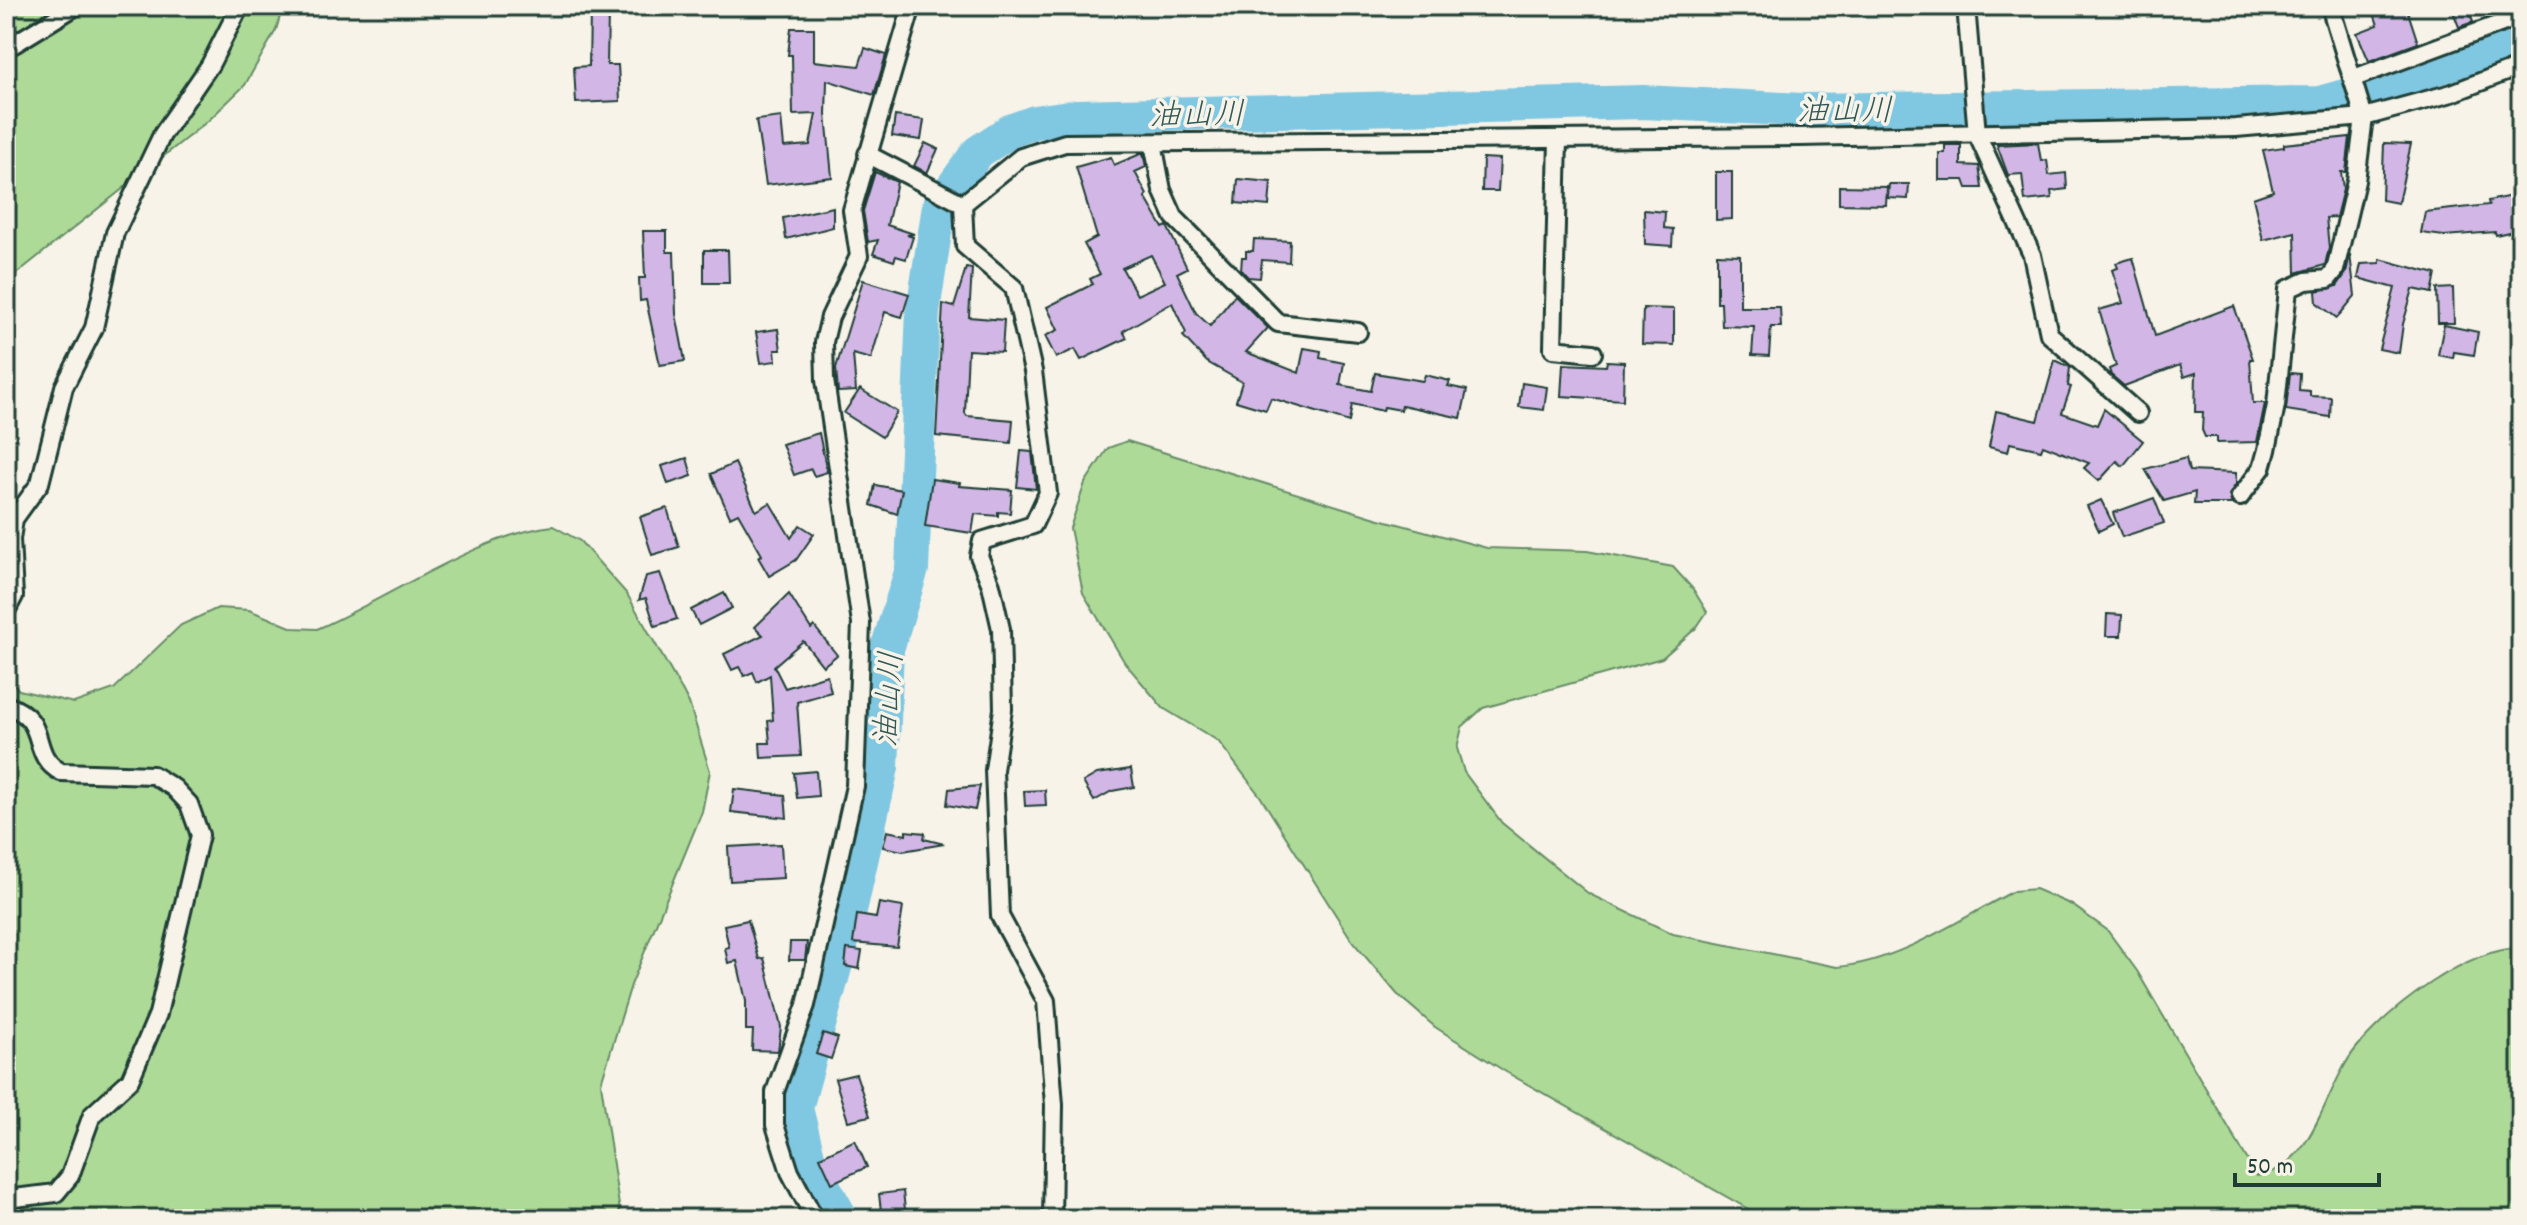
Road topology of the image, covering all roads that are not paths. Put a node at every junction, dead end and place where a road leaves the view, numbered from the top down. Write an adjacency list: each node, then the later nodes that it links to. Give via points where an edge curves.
1 (76, 6): 7 (street, via 14,44)
2 (240, 6): 20 (street, via 210,65 162,135 115,233 94,328 64,387 40,483 14,519 14,596)
3 (912, 6): 14 (street)
4 (1966, 6): 11 (street)
5 (2330, 6): 9 (street)
6 (2521, 16): 9 (street)
7 (6, 40)
8 (2521, 66): 10 (street, via 2452,93)
9 (2354, 78): 10 (street)
10 (2364, 117): 11 (street, via 2236,128); 19 (street, via 2356,181 2335,270 2328,279 2288,289 2267,450 2262,468)
11 (1977, 134): 12 (street); 18 (street, via 2032,255 2049,334)
12 (1558, 139): 13 (street); 17 (street, via 1553,349)
13 (1153, 143): 15 (street, via 1065,143 1021,157); 16 (street, via 1162,190 1174,217 1278,323)
14 (867, 154): 15 (street); 23 (street, via 852,210 859,256 824,342 861,623 855,786 806,1005 775,1092 775,1125 790,1172)
15 (963, 204): 24 (street, via 965,246 1014,288 1033,371 1048,493 1033,525 982,541 979,556 1001,629 1003,709 994,770 1000,916 1046,1001 1054,1105)
16 (1358, 332)
17 (1593, 353)
18 (2138, 413)
19 (2240, 497)
20 (6, 611)
21 (6, 705): 22 (street, via 23,711 35,724 49,766 61,772 153,775 189,804 200,835 158,1014 130,1080 92,1115 70,1176 56,1193)
22 (6, 1199)
23 (815, 1219)
24 (1052, 1219)

